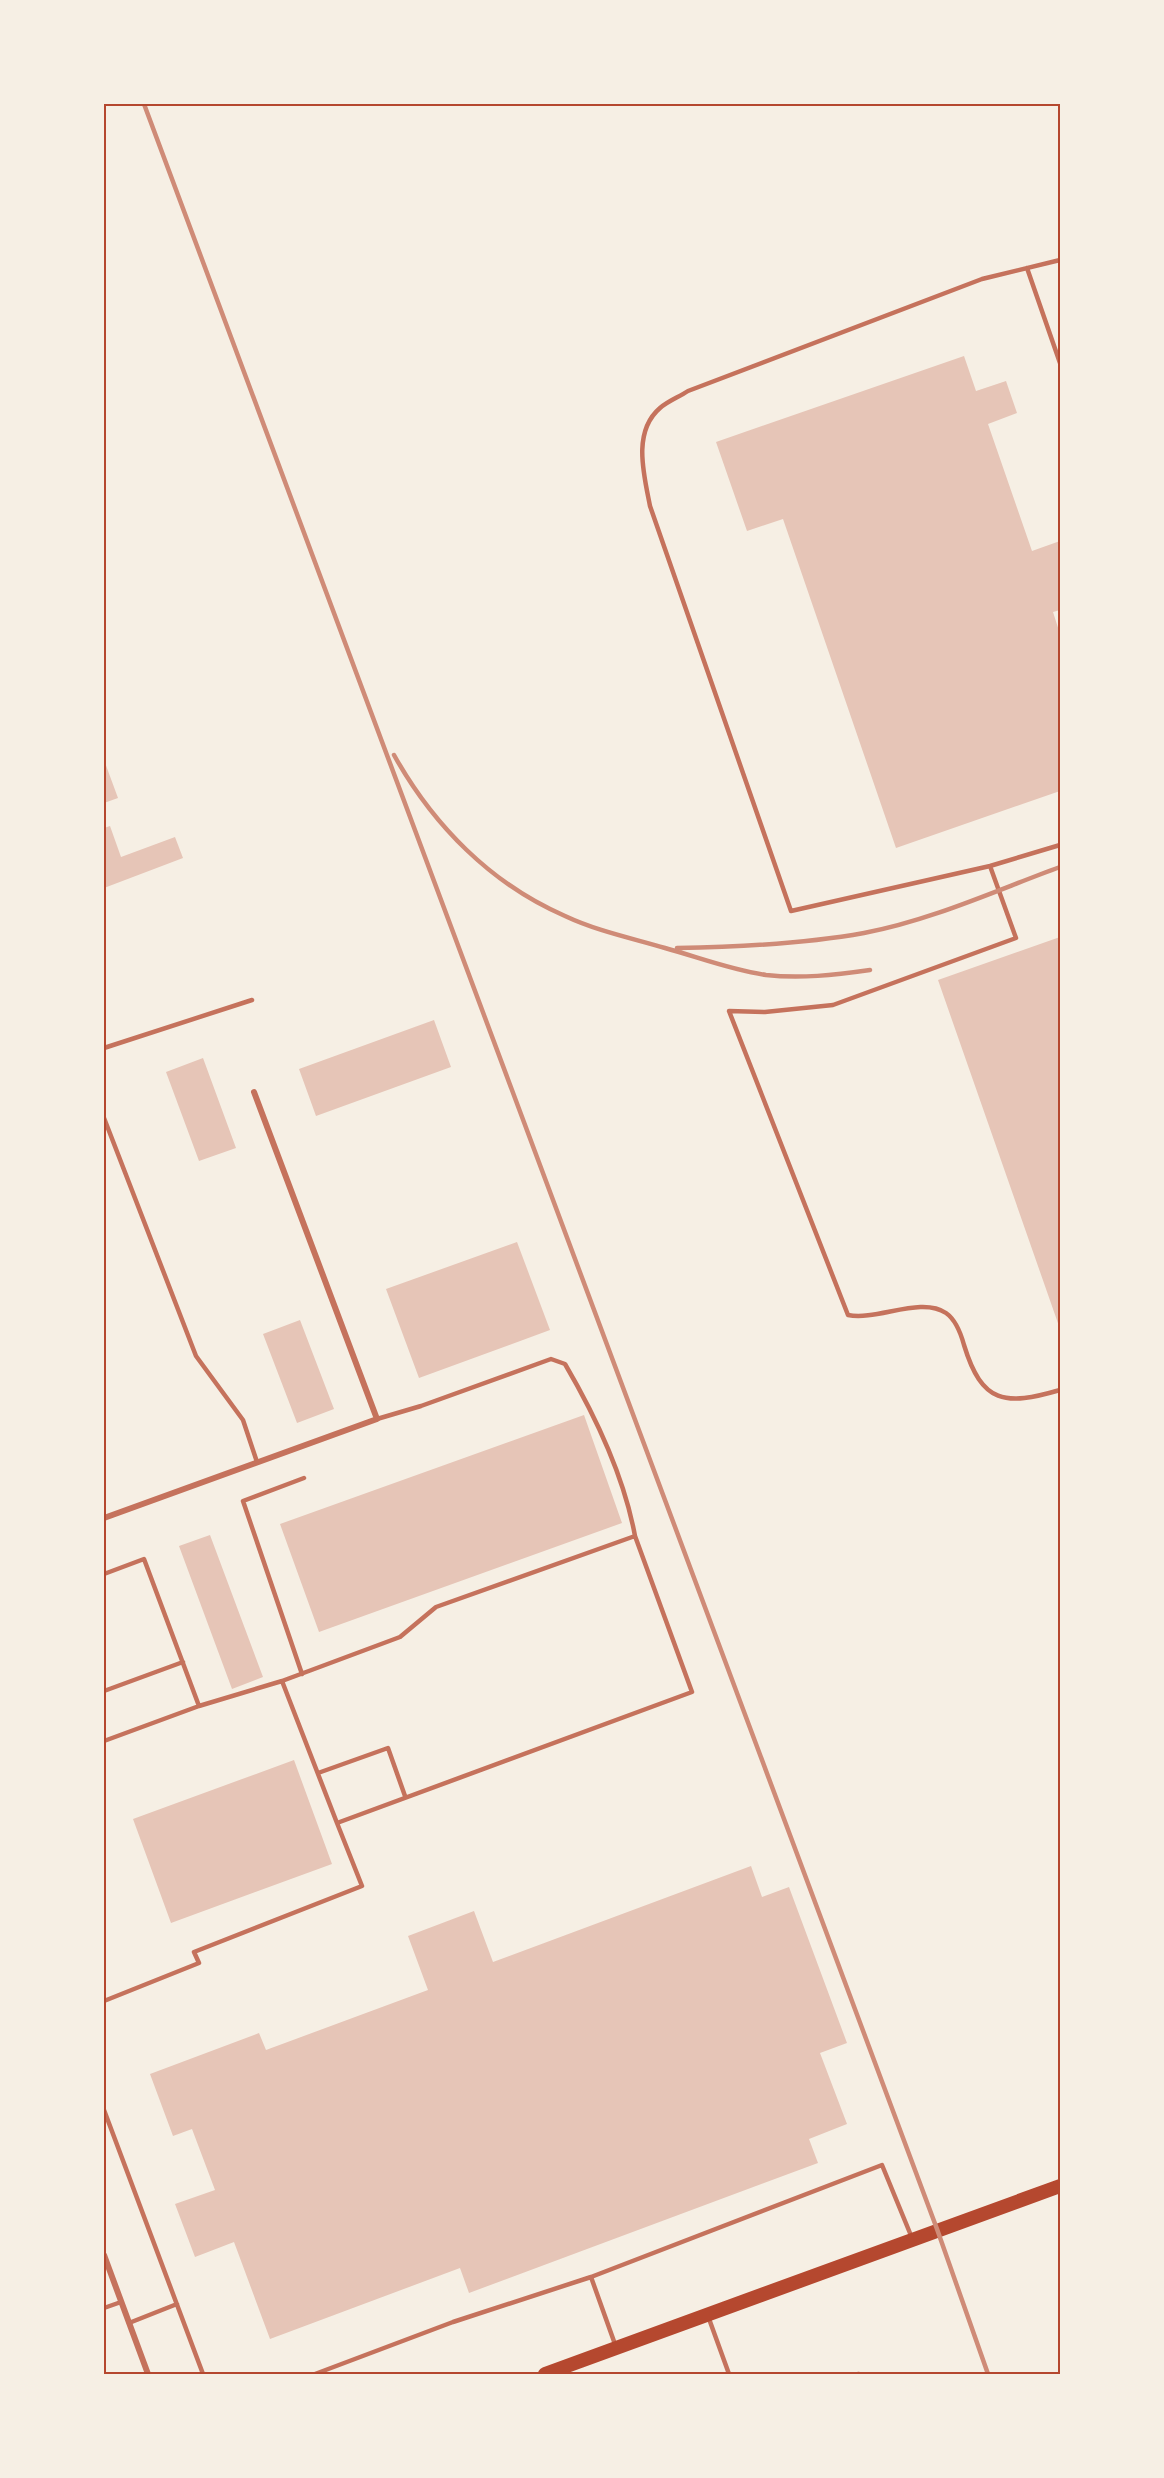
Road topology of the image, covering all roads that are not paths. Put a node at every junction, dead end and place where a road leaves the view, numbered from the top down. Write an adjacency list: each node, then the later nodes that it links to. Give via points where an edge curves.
1 (1060, 260): 2 (lane)
2 (1027, 268): 3 (lane); 5 (lane, via 982,279 688,391 659,409 644,433 642,466 650,506 791,911)
3 (1060, 363)
4 (1060, 845): 5 (lane)
5 (990, 866): 10 (lane, via 1016,938 833,1005 765,1012 729,1011 848,1316 862,1318 927,1307 946,1314 960,1331 973,1374 986,1389 1000,1397 1023,1401)
6 (252, 1000): 7 (lane)
7 (104, 1048)
8 (254, 1092): 11 (street)
9 (104, 1118): 12 (lane, via 196,1356 243,1420)
10 (1060, 1390)
11 (377, 1419): 12 (street); 15 (lane, via 551,1359 565,1364 599,1430 628,1500)
12 (258, 1462): 14 (street)
13 (304, 1478): 18 (lane, via 243,1501)
14 (104, 1518)
15 (634, 1536): 18 (lane, via 436,1607 400,1637); 24 (lane, via 692,1692)
16 (104, 1575): 17 (lane, via 144,1559)
17 (183, 1662): 20 (lane); 21 (lane)
18 (302, 1674): 19 (lane)
19 (282, 1681): 21 (lane); 23 (lane)
20 (104, 1691)
21 (199, 1706): 22 (lane)
22 (104, 1741)
23 (318, 1773): 24 (lane, via 387,1748); 25 (lane)
24 (405, 1796): 25 (lane)
25 (337, 1823): 26 (lane, via 362,1886 194,1952 199,1963)
26 (104, 2001)
27 (104, 2110): 33 (lane)
28 (1060, 2186): 29 (main road)
29 (912, 2238): 31 (lane, via 882,2165); 35 (main road)
30 (104, 2255): 32 (street)
31 (591, 2277): 37 (lane); 40 (lane, via 453,2322)
32 (121, 2302): 34 (lane); 36 (street)
33 (177, 2304): 36 (lane); 39 (lane)
34 (104, 2308)
35 (708, 2316): 37 (main road); 42 (lane)
36 (129, 2323): 38 (street)
37 (617, 2349): 41 (main road)
38 (148, 2374)
39 (203, 2374)
40 (315, 2374)
41 (545, 2374)
42 (729, 2374)

